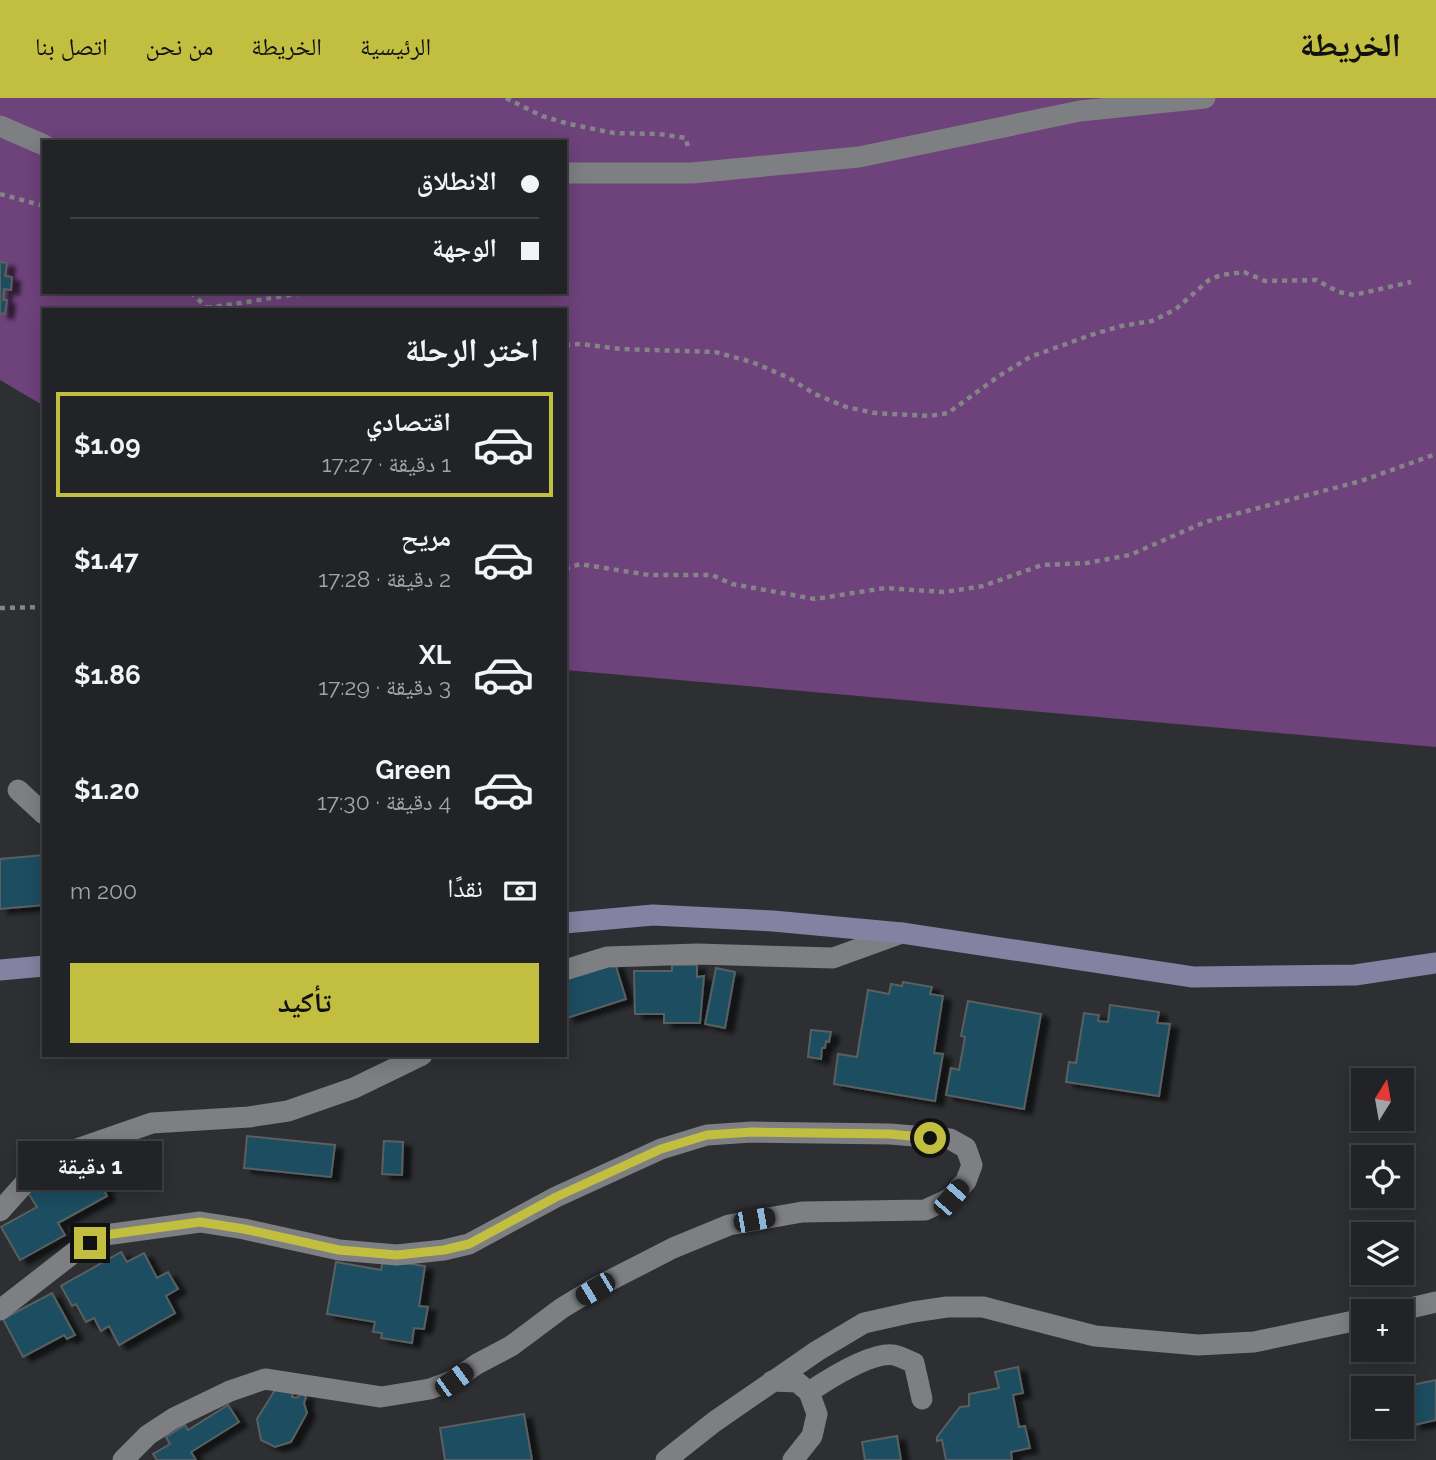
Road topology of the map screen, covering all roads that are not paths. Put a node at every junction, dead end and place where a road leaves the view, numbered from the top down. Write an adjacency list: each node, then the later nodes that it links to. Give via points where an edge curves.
1 (1205, 98): 4 (street, via 1080,111 859,157 692,173)
2 (0, 126): 3 (street)
3 (42, 144)
4 (567, 173)
5 (18, 790): 6 (street)
6 (42, 812)
7 (567, 923): 8 (main road, via 653,915 716,916)
8 (902, 933): 9 (main road, via 1193,977 1354,975); 11 (street, via 833,958 607,957)
9 (1436, 963)
10 (42, 966): 12 (main road)
11 (567, 969)
12 (0, 970)
13 (418, 1057): 14 (street, via 354,1088 288,1111 152,1124 54,1157)
14 (0, 1211)
15 (1436, 1302): 16 (street)
16 (1414, 1307)
17 (0, 1310): 22 (street, via 76,1251 105,1235 200,1222 339,1250 397,1255 469,1244 556,1197 661,1149 707,1135 890,1134 950,1139 966,1148 972,1165 966,1181 951,1198 925,1210 802,1212 729,1225 595,1289 454,1380 381,1397 265,1379 174,1418)
18 (1351, 1322): 19 (street, via 1254,1342 1198,1345 1094,1336 983,1307 947,1307 864,1323)
19 (772, 1381): 20 (street, via 797,1382); 23 (street)
20 (809, 1392): 21 (street, via 866,1360 892,1354 914,1363); 24 (street, via 817,1414 812,1436)
21 (922, 1399)
22 (123, 1460)
23 (666, 1460)
24 (793, 1460)

